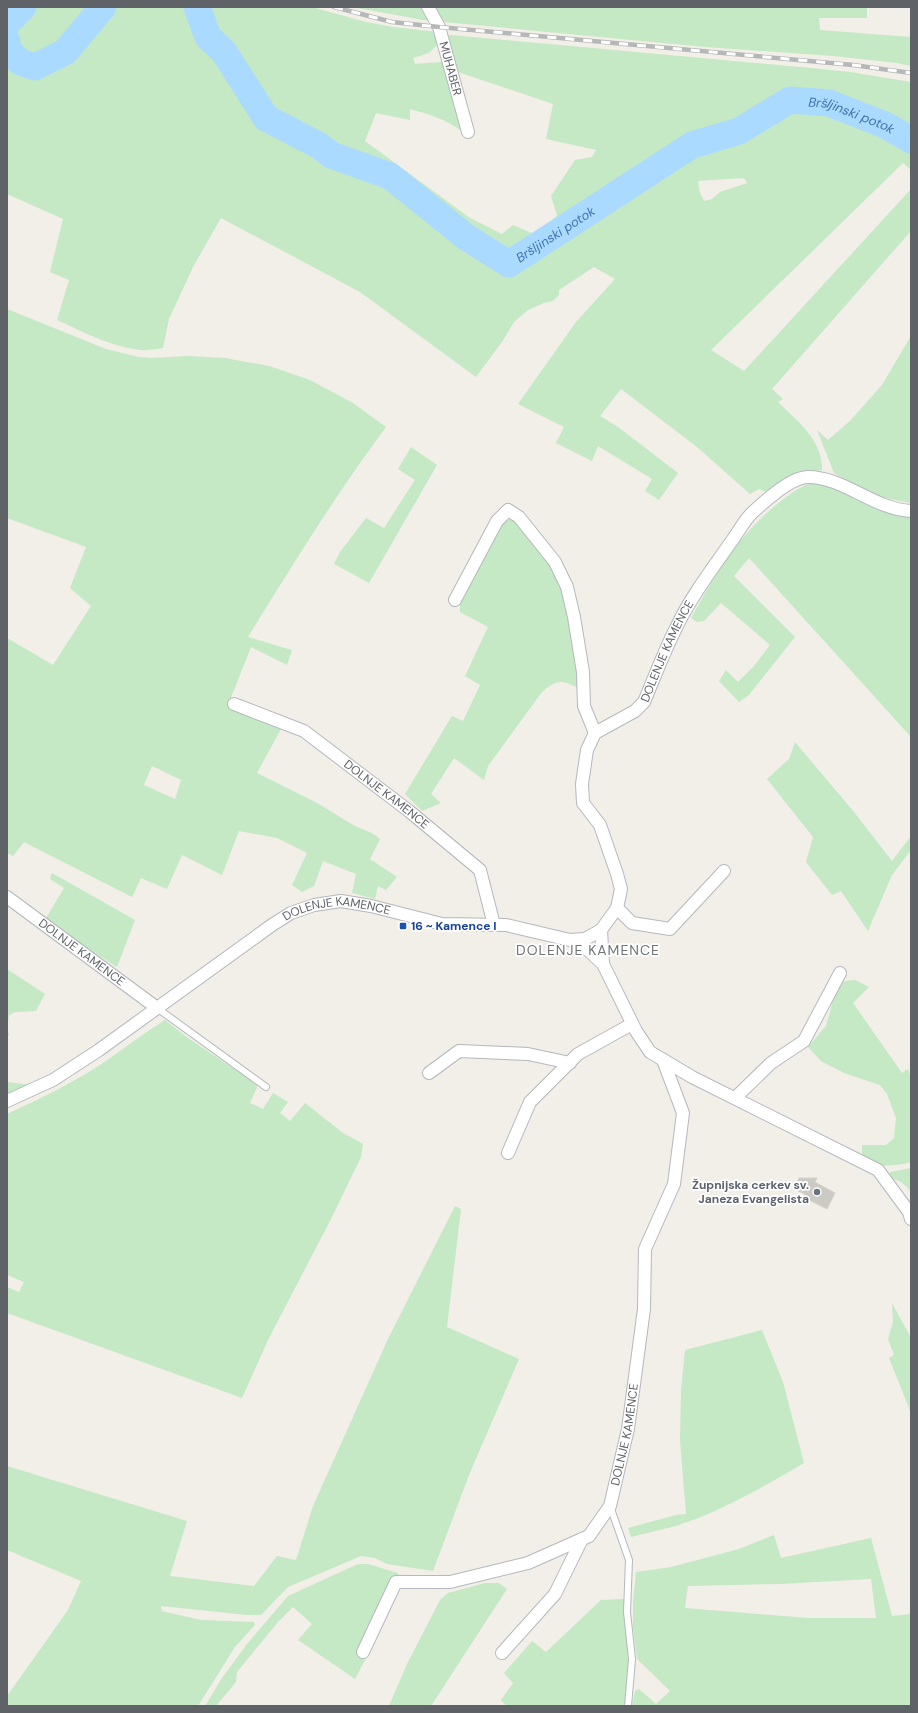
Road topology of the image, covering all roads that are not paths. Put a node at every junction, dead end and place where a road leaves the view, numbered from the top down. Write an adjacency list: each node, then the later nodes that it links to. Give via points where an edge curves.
1 (428, 7): 2 (street, MUHABER, via 439,27)
2 (468, 132)
3 (911, 511): 6 (street, DOLENJE KAMENCE, via 875,502 823,478 806,477 789,482 752,513 705,578 678,623 644,702 635,711)
4 (456, 600): 6 (street, via 497,521 508,510 519,517 555,562 567,587 583,672 584,706)
5 (234, 704): 10 (street, DOLNJE KAMENCE, via 304,731 409,811 480,870)
6 (594, 733): 9 (street, DOLENJE KAMENCE, via 587,750 582,784 583,803 600,825 617,874 621,889)
7 (724, 871): 9 (street, via 670,929 632,923)
8 (7, 897): 15 (street, DOLNJE KAMENCE)
9 (617, 908): 11 (street, DOLENJE KAMENCE)
10 (494, 925): 12 (street, DOLENJE KAMENCE, via 506,925); 15 (street, DOLENJE KAMENCE, via 442,924 341,901 314,905 291,913 272,925)
11 (602, 930): 12 (street, DOLENJE KAMENCE, via 585,939); 13 (street)
12 (570, 940): 13 (street, via 588,950)
13 (603, 964): 16 (street)
14 (840, 973): 21 (street, via 804,1042 771,1063)
15 (157, 1008): 20 (lane); 22 (street, DOLENJE KAMENCE, via 52,1080)
16 (632, 1024): 17 (street, via 650,1052); 18 (street, via 578,1054)
17 (663, 1060): 21 (street); 25 (street, DOLNJE KAMENCE, via 683,1113 674,1184 645,1249 644,1309 629,1421)
18 (570, 1063): 19 (street, via 528,1054 460,1051); 23 (street, via 530,1102)
19 (429, 1073)
20 (266, 1087)
21 (735, 1098): 24 (street, via 878,1170 909,1212)
22 (7, 1102)
23 (508, 1153)
24 (911, 1219)
25 (610, 1506): 26 (street, DOLNJE KAMENCE, via 589,1536); 29 (lane, via 629,1560 627,1612 632,1659)
26 (582, 1539): 27 (street, DOLNJE KAMENCE, via 528,1563 450,1582 396,1582); 28 (street, via 555,1594)
27 (363, 1652)
28 (502, 1653)
29 (628, 1706)

